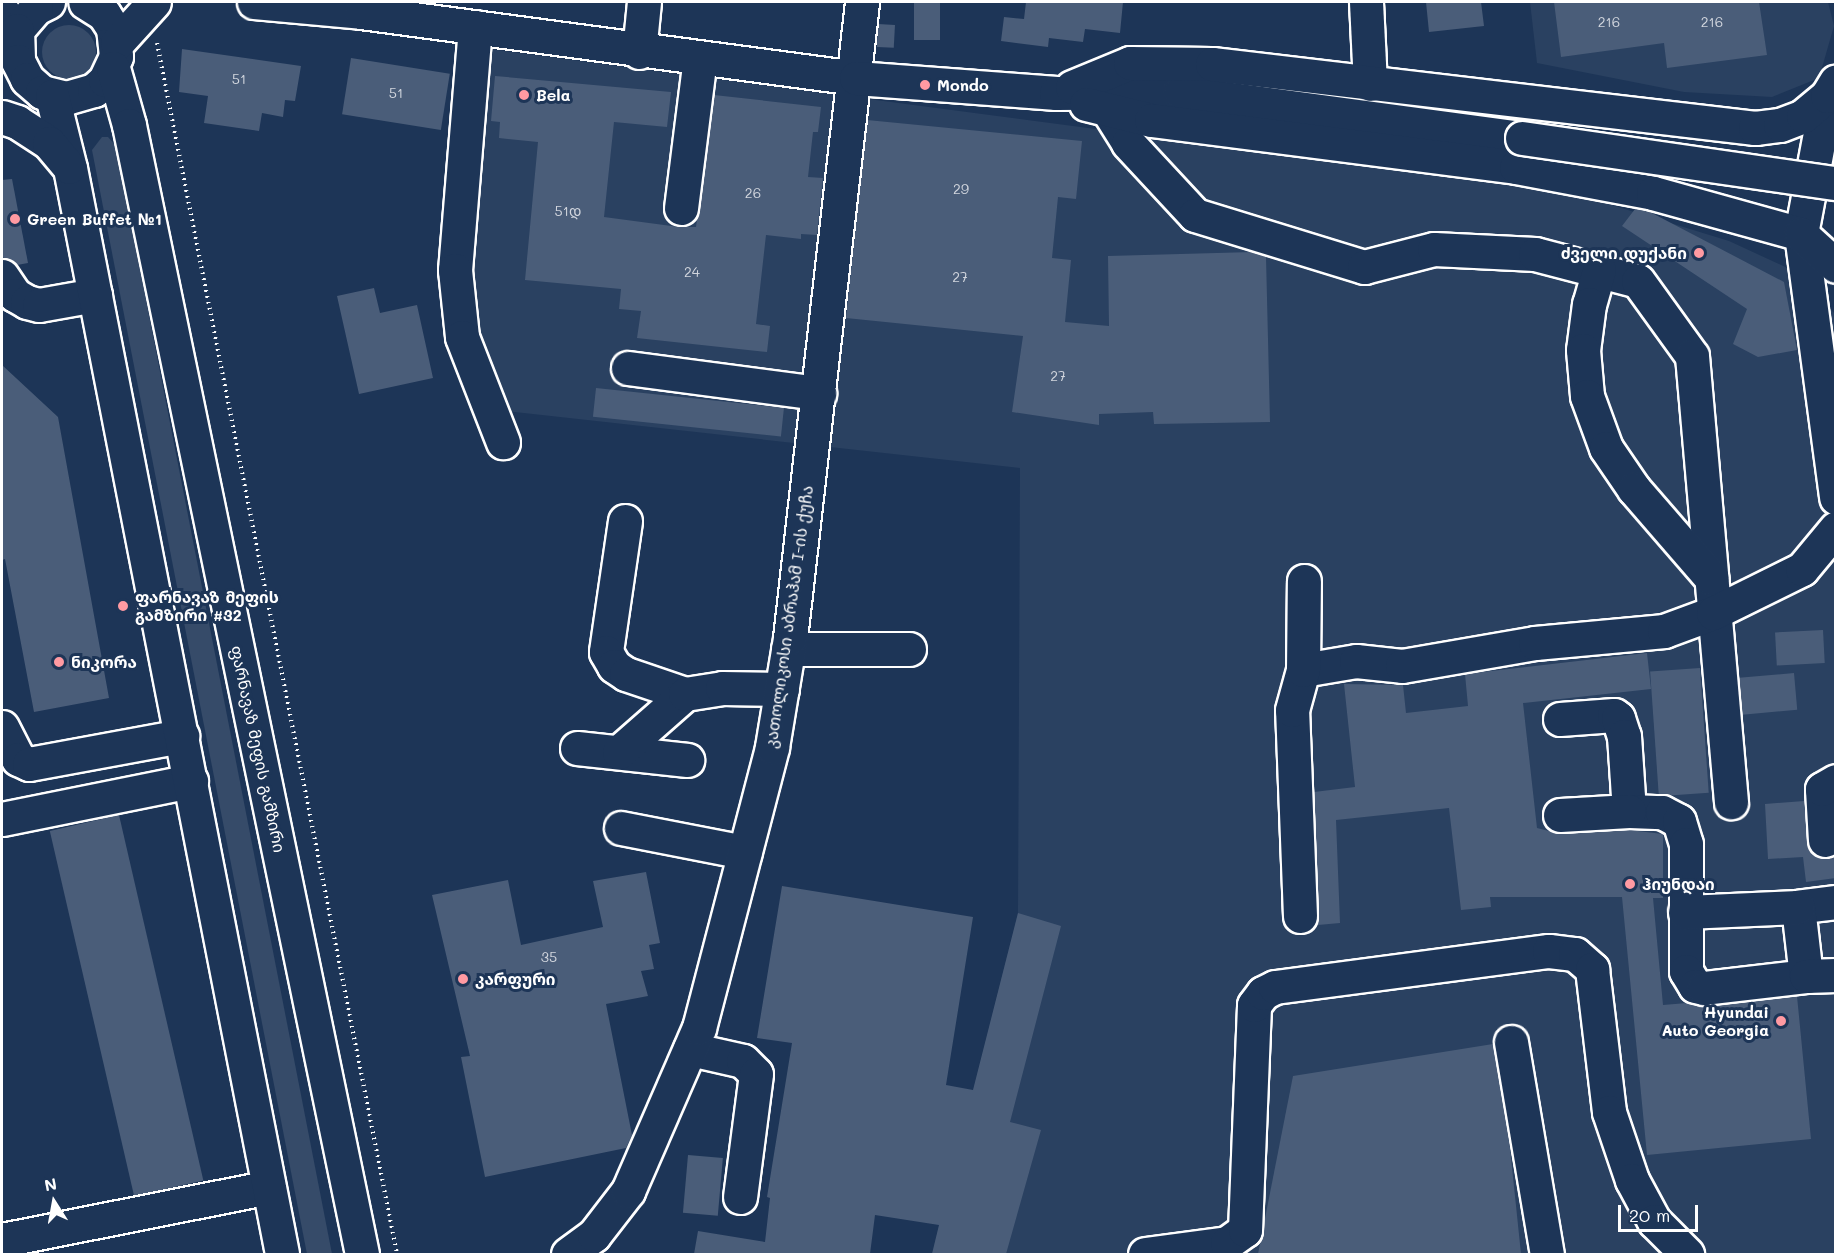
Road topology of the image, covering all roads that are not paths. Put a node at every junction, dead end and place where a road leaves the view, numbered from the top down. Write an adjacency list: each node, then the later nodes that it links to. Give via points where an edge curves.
1 (48, 2): 10 (main road, via 36,8)
2 (85, 2): 12 (main road, ფარნავაზ მეფის გამზირი, via 104,14)
3 (254, 2): 7 (main road)
4 (644, 2): 11 (main road)
5 (862, 2): 14 (main road, კათოლიკოსი აბრაჰამ I-ის ქუჩა)
6 (1366, 2): 15 (main road)
7 (361, 7): 9 (main road)
8 (156, 17): 12 (main road)
9 (475, 27): 11 (main road); 31 (main road, via 455,270 462,337)
10 (9, 36): 18 (main road, via 23,70)
11 (639, 52): 13 (main road)
12 (115, 56): 18 (main road, via 94,90 66,98); 69 (main road, ფარნავაზ მეფის გამზირი)
13 (700, 58): 14 (main road); 23 (main road)
14 (856, 78): 17 (main road); 30 (main road, კათოლიკოსი აბრაჰამ I-ის ქუჩა)
15 (1370, 84): 16 (main road, via 1755,128 1780,125 1803,116); 17 (main road, via 1212,64 1146,61 1130,63)
16 (1831, 89): 24 (main road)
17 (1056, 93): 19 (main road); 22 (main road, bridge, via 1180,92)
18 (47, 94): 20 (main road); 21 (main road)
19 (1109, 112): 24 (main road, via 1516,167 1653,193); 26 (main road, via 1128,143 1195,215 1364,267 1434,249 1535,254)
20 (2, 115): 21 (main road, via 49,143)
21 (70, 168): 28 (main road)
22 (1836, 183)
23 (681, 208)
24 (1801, 234): 25 (main road); 32 (main road)
25 (1836, 266)
26 (1599, 270): 35 (main road, via 1589,304 1583,350 1587,396 1606,448 1628,481); 35 (main road, via 1638,281 1692,356)
27 (2, 276): 28 (main road, via 15,295 39,305)
28 (95, 295): 45 (main road)
29 (628, 368): 30 (main road)
30 (819, 393): 38 (main road, კათოლიკოსი აბრაჰამ I-ის ქუჩა)
31 (503, 442)
32 (1836, 498)
33 (625, 521): 42 (main road, via 606,652 614,666 626,674)
34 (1836, 528): 37 (main road, via 1802,569)
35 (1711, 578): 37 (main road)
36 (1304, 581): 40 (main road)
37 (1713, 613): 40 (main road, via 1664,631 1535,643 1402,666 1356,661); 51 (main road, via 1722,669)
38 (788, 649): 39 (main road); 41 (main road, კათოლიკოსი აბრაჰამ I-ის ქუჩა)
39 (909, 649)
40 (1303, 670): 61 (main road, via 1292,710)
41 (782, 689): 42 (main road, via 722,688); 57 (main road, კათოლიკოსი აბრაჰამ I-ის ქუჩა, via 772,747)
42 (685, 694): 47 (main road)
43 (1560, 719): 52 (main road, via 1614,715 1618,718 1624,736)
44 (2, 727): 45 (main road, via 18,759 29,764)
45 (182, 736): 49 (main road)
46 (577, 748): 47 (main road)
47 (619, 752): 48 (main road)
48 (687, 760)
49 (190, 781): 54 (main road); 65 (main road)
50 (1836, 781): 56 (main road, via 1822,789)
51 (1731, 802)
52 (1629, 811): 53 (main road); 60 (main road, via 1662,812 1679,821 1686,844)
53 (1560, 815)
54 (2, 819)
55 (621, 828): 57 (main road)
56 (1825, 840)
57 (745, 852): 64 (main road, კათოლიკოსი აბრაჰამ I-ის ქუჩა)
58 (1836, 902): 59 (main road)
59 (1798, 907): 60 (main road); 62 (main road)
60 (1685, 912): 62 (main road, via 1686,971 1695,986)
61 (1300, 916)
62 (1821, 976)
63 (1510, 1042): 72 (main road)
64 (690, 1049): 66 (main road, via 743,1061 756,1074); 70 (main road, კათოლიკოსი აბრაჰამ I-ის ქუჩა, via 628,1191 594,1235)
65 (269, 1187): 67 (main road); 68 (main road)
66 (740, 1197)
67 (2, 1240)
68 (282, 1254)
69 (362, 1254)
70 (568, 1254)
71 (1145, 1254): 73 (main road, via 1227,1243 1245,1230 1254,1005 1263,993 1275,987 1550,951 1575,954 1592,969 1609,1112 1624,1157 1654,1221)
72 (1547, 1254)
73 (1687, 1254)

